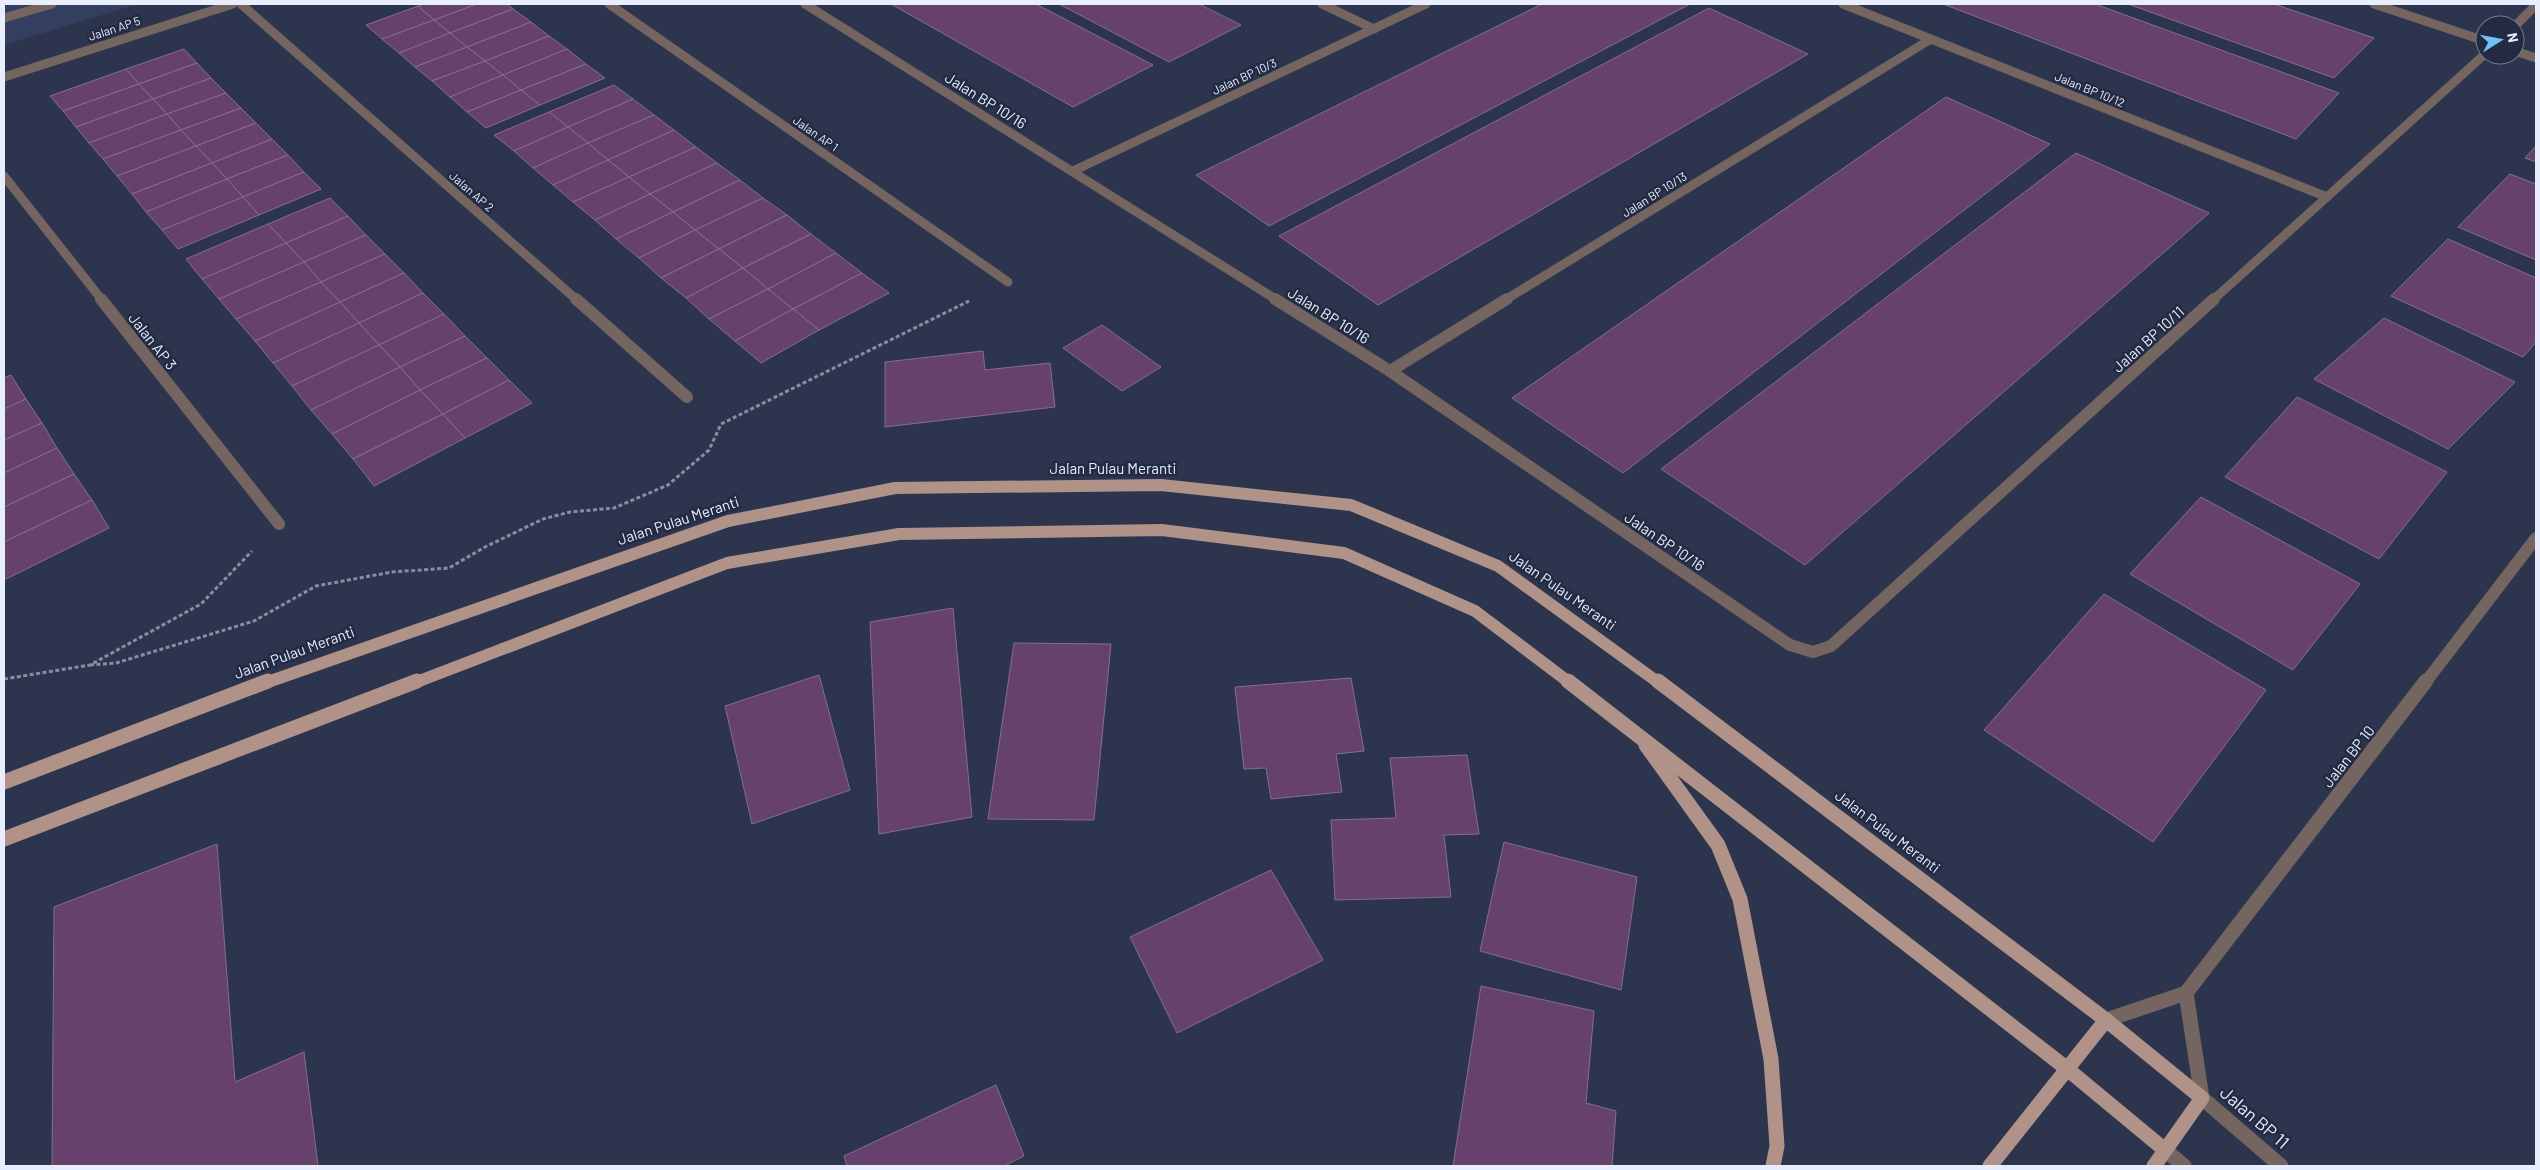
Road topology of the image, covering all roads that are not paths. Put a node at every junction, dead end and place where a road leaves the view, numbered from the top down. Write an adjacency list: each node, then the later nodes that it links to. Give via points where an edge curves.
1 (52, 4): 12 (street)
2 (232, 4): 17 (street, Jalan AP 5)
3 (241, 4): 23 (street, Jalan AP 2)
4 (609, 4): 21 (street, Jalan AP 1)
5 (805, 4): 18 (street, Jalan BP 10/16)
6 (1322, 4): 13 (street)
7 (1426, 4): 13 (street, Jalan BP 10/3)
8 (1843, 4): 15 (street, Jalan BP 10/12)
9 (2374, 4): 14 (street)
10 (2536, 5): 11 (street)
11 (2525, 16)
12 (4, 18)
13 (1374, 29): 18 (street, Jalan BP 10/3)
14 (2475, 38)
15 (1931, 39): 20 (street, Jalan BP 10/12); 22 (street, Jalan BP 10/13)
16 (2475, 63): 20 (street, Jalan BP 10/11)
17 (4, 77)
18 (1072, 172): 22 (street, Jalan BP 10/16)
19 (4, 176): 24 (street, Jalan AP 3)
20 (2327, 197): 26 (street, Jalan BP 10/11)
21 (1008, 282)
22 (1390, 371): 26 (street, Jalan BP 10/16, via 1790,645 1813,652)
23 (686, 397)
24 (279, 524)
25 (2536, 538): 30 (street, Jalan BP 10)
26 (1831, 646)
27 (1638, 734): 29 (main road, via 1475,611 1344,552 1162,530 899,534 727,563); 32 (main road); 35 (main road, via 1718,845 1740,899 1772,1059 1777,1146)
28 (4, 782): 31 (main road, Jalan Pulau Meranti, via 321,661 728,521 894,488 1160,485 1351,505 1498,566 1671,691)
29 (4, 839)
30 (2186, 993): 31 (street); 33 (street)
31 (2106, 1020): 32 (main road); 33 (main road, Jalan Pulau Meranti)
32 (2066, 1068): 34 (main road); 36 (main road)
33 (2202, 1098): 34 (main road); 39 (street, Jalan BP 11)
34 (2165, 1150): 37 (main road); 38 (street)
35 (1773, 1166)
36 (1990, 1166)
37 (2154, 1166)
38 (2184, 1166)
39 (2281, 1166)

